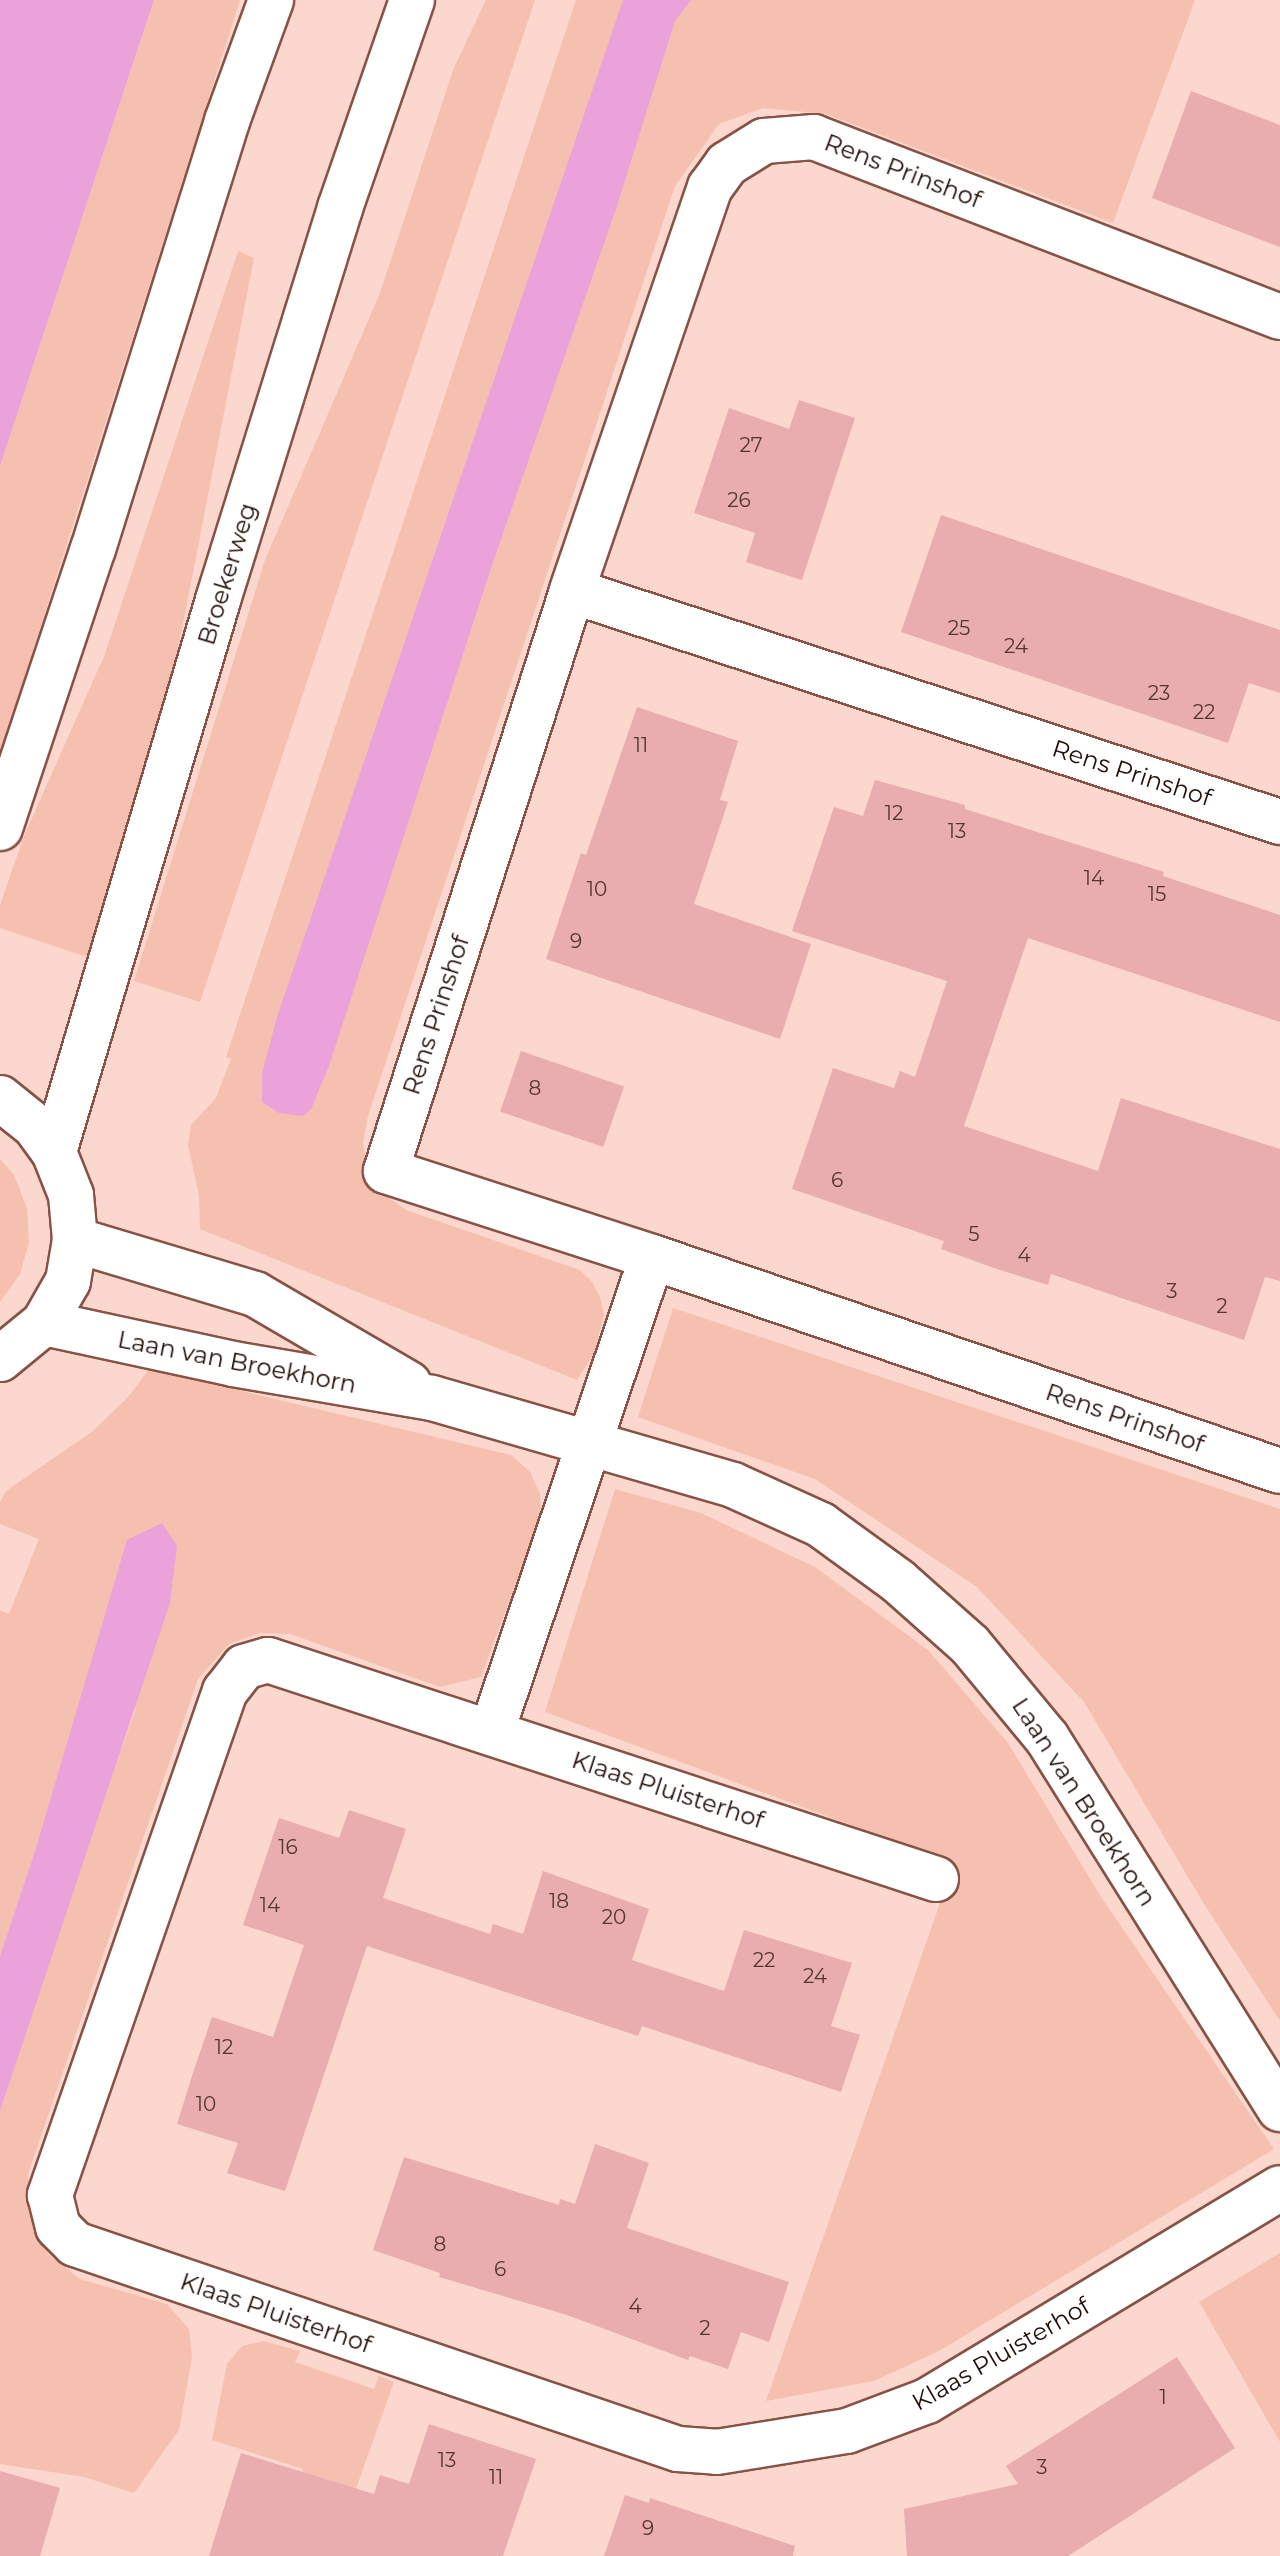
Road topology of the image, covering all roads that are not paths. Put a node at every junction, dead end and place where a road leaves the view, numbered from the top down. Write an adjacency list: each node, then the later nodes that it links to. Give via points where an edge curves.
1 (271, 0): 6 (street, via 227,121)
2 (412, 0): 8 (street, Broekerweg, via 345,194 223,585)
3 (1280, 317): 4 (street, Rens Prinshof, via 814,137 764,141 727,164 710,187)
4 (572, 591): 5 (street, Rens Prinshof); 10 (street, Rens Prinshof, via 386,1171)
5 (1280, 822)
6 (0, 828)
7 (0, 1098): 8 (street, via 35,1126)
8 (54, 1152): 9 (street, via 71,1195)
9 (75, 1240): 11 (street, via 68,1281); 13 (street, Laan van Broekhorn, via 255,1294)
10 (652, 1257): 14 (street); 15 (street, Rens Prinshof)
11 (44, 1323): 12 (street); 13 (street, Laan van Broekhorn, via 233,1364)
12 (0, 1359)
13 (432, 1398): 14 (street, Laan van Broekhorn)
14 (586, 1445): 16 (street); 18 (street, Laan van Broekhorn, via 733,1485 798,1513 854,1547 970,1645 1047,1738)
15 (1280, 1471)
16 (492, 1731): 17 (street, Klaas Pluisterhof); 19 (street, Klaas Pluisterhof, via 268,1660 244,1667 225,1691 50,2195 58,2227 75,2244 678,2449 717,2452 847,2431 927,2401)
17 (936, 1879)
18 (1280, 2109)
19 (1280, 2188)

